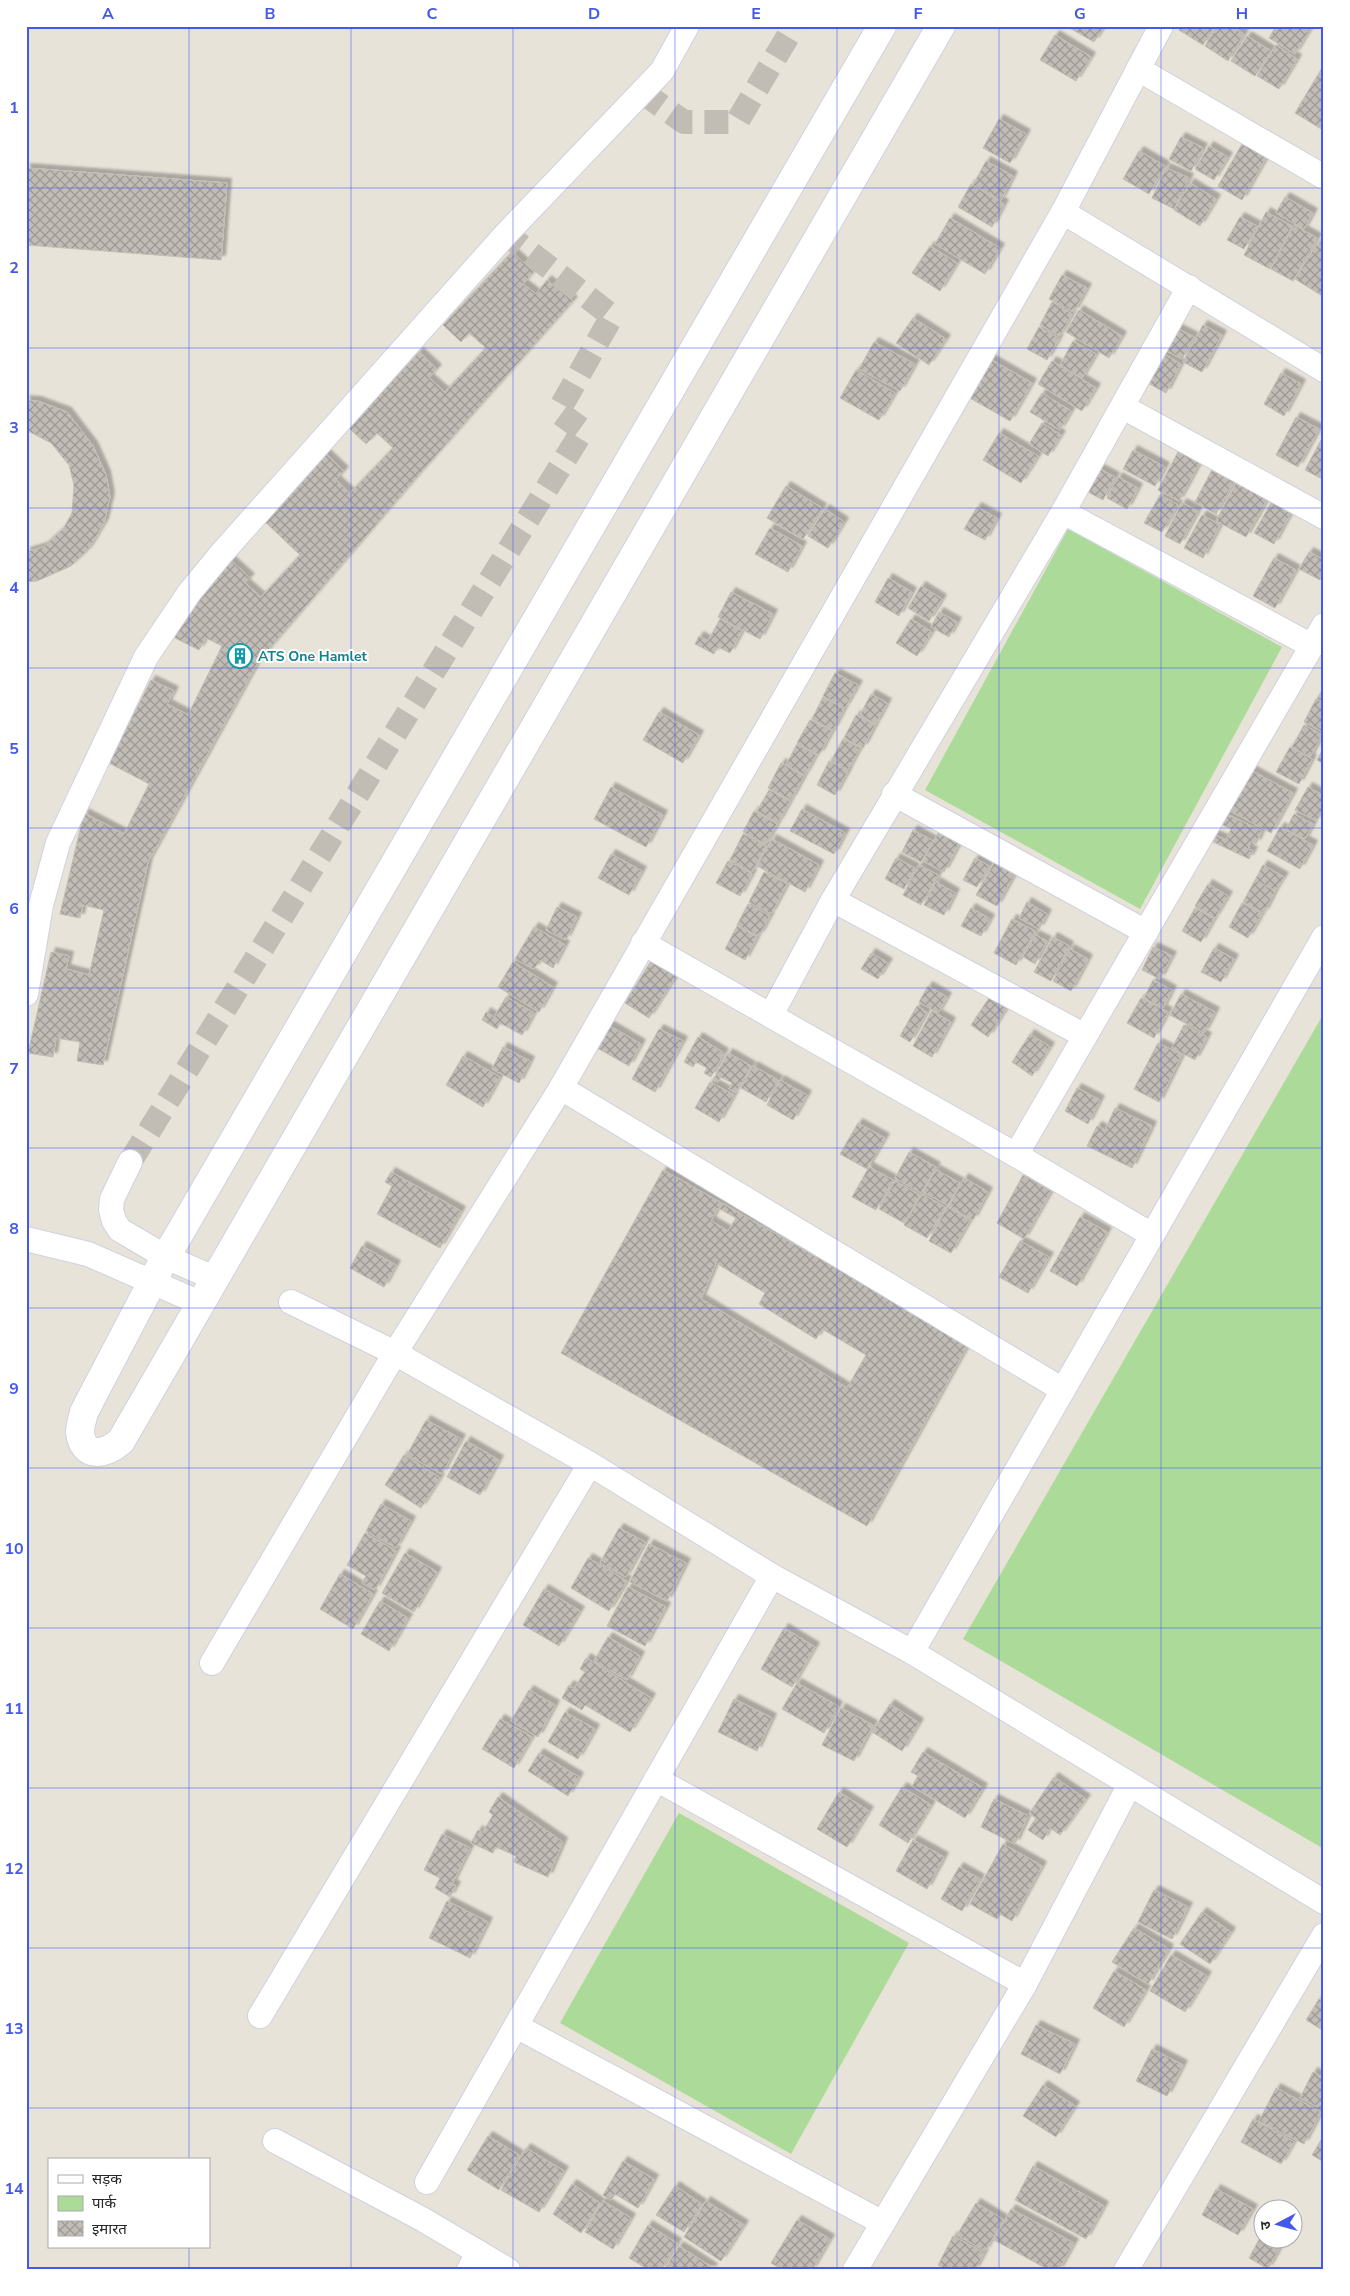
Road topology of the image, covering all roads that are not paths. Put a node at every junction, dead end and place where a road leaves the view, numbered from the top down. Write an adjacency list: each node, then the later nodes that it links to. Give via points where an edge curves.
1 (687, 26): 20 (street, via 662,71 506,234 189,593 146,657 58,843 40,905)
2 (882, 26): 28 (street)
3 (941, 26): 29 (street)
4 (1162, 26): 5 (street)
5 (1138, 69): 6 (street); 7 (street)
6 (1324, 177)
7 (1063, 212): 8 (street); 19 (street)
8 (1189, 287): 9 (street); 10 (street)
9 (1324, 370)
10 (1123, 407): 11 (street); 12 (street)
11 (1063, 512): 14 (street); 15 (street)
12 (1324, 516)
13 (1324, 626): 14 (street)
14 (1312, 646): 17 (street)
15 (894, 794): 16 (street); 17 (street)
16 (833, 900): 21 (street); 22 (street)
17 (1146, 932): 22 (street)
18 (1324, 937): 26 (street)
19 (643, 943): 21 (street); 23 (street)
20 (26, 994)
21 (771, 1015): 24 (street)
22 (1085, 1036): 24 (street)
23 (561, 1088): 33 (street); 34 (street)
24 (1016, 1155): 26 (street)
25 (130, 1162): 28 (street, via 112,1199 114,1221 120,1230)
26 (1152, 1235): 34 (street)
27 (26, 1239): 30 (street, via 88,1254)
28 (166, 1257): 29 (street); 30 (street)
29 (214, 1278): 32 (street)
30 (152, 1283): 32 (street); 32 (street, via 84,1412 80,1430 83,1442 90,1450 100,1453 111,1450 121,1441)
31 (291, 1302): 33 (street)
32 (200, 1303)
33 (395, 1353): 35 (street); 38 (street)
34 (1063, 1390): 37 (street)
35 (590, 1464): 36 (street); 44 (street)
36 (772, 1576): 37 (street); 39 (street)
37 (912, 1652): 40 (street)
38 (212, 1663)
39 (656, 1779): 43 (street); 45 (street)
40 (1129, 1786): 41 (street); 43 (street)
41 (1324, 1902)
42 (1324, 1935): 52 (street)
43 (1025, 1984): 48 (street)
44 (260, 2016)
45 (516, 2026): 47 (street); 48 (street)
46 (275, 2141): 49 (street, via 422,2219)
47 (427, 2182)
48 (884, 2223): 51 (street)
49 (474, 2261): 50 (street)
50 (508, 2270)
51 (855, 2270)
52 (1126, 2270)

